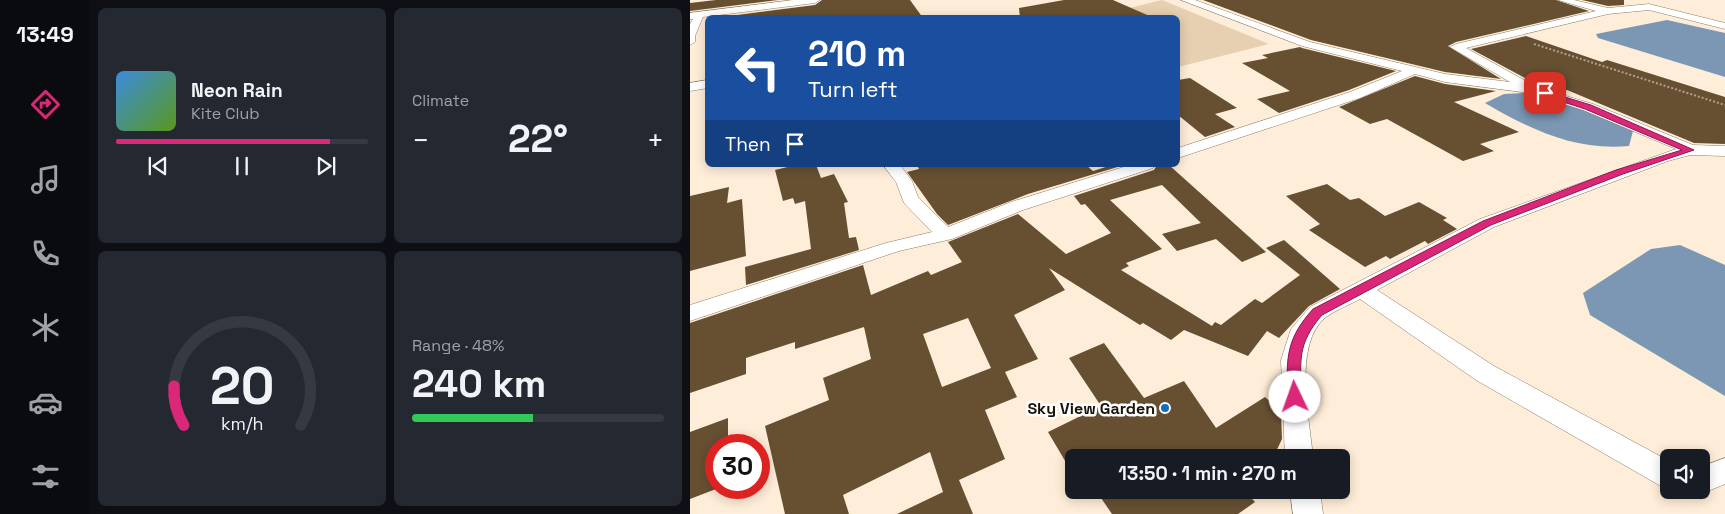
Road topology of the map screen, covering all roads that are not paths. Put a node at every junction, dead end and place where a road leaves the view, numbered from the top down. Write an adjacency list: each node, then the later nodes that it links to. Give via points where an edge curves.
1 (815, 0): 5 (street)
2 (1186, 0): 8 (street, via 1306,44)
3 (1563, 0): 4 (street)
4 (1608, 11): 6 (street, via 1649,7); 11 (street, via 1456,49)
5 (695, 15): 7 (street)
6 (1725, 26)
7 (690, 42)
8 (1412, 71): 11 (street); 14 (street, via 1355,95)
9 (705, 84): 10 (street)
10 (690, 87)
11 (1531, 89): 12 (street, via 1588,107)
12 (1690, 150): 13 (street); 15 (street); 19 (street, via 1619,172 1487,223)
13 (1725, 151)
14 (1180, 152)
15 (1725, 164)
16 (893, 167): 18 (street, via 904,181 910,199)
17 (1140, 167): 18 (street, via 1017,206)
18 (945, 235): 20 (street, via 893,247)
19 (1362, 290): 21 (street, via 1318,312 1303,329 1293,360); 22 (street, via 1486,372)
20 (690, 313)
21 (1298, 449)
22 (1660, 471)
23 (1725, 471): 24 (street)
24 (1710, 478)
25 (1306, 499): 26 (street)
26 (1308, 514)

